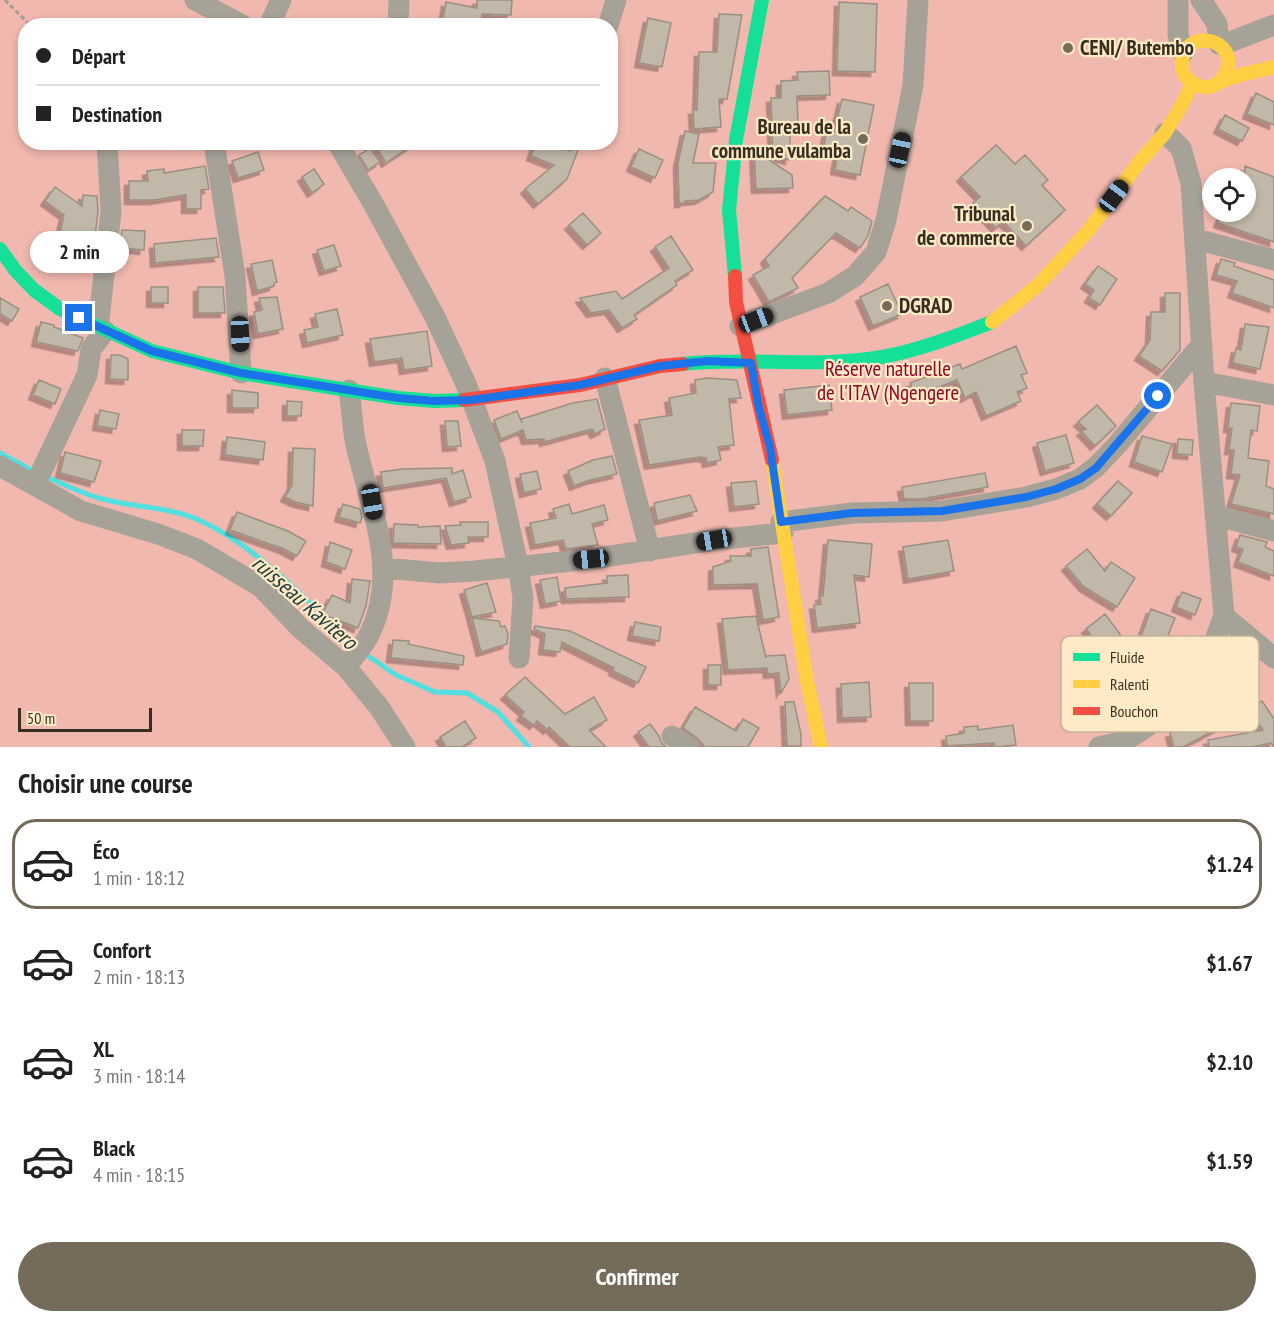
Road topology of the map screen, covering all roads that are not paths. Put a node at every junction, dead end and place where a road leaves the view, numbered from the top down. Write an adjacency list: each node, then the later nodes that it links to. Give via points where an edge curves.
1 (195, 0): 9 (street)
2 (280, 0): 10 (street)
3 (399, 0): 11 (street)
4 (616, 0): 12 (street)
5 (762, 0): 26 (street, via 736,140 729,210)
6 (918, 0): 26 (street, via 913,86 876,252 855,276 828,293)
7 (1178, 0): 15 (street, via 1178,36)
8 (1201, 0): 14 (street, via 1217,24)
9 (229, 18)
10 (272, 18)
11 (398, 18)
12 (610, 18)
13 (1274, 25): 14 (street)
14 (1222, 46): 15 (street, via 1199,40); 16 (street); 17 (street, via 1229,62)
15 (1183, 52): 18 (street, via 1183,73)
16 (1274, 65): 17 (street)
17 (1221, 81): 18 (street, via 1207,87)
18 (1192, 83): 19 (street)
19 (1165, 133): 23 (street, via 1181,148 1191,183); 29 (street, via 1088,231 1037,286 995,321 942,342 881,357)
20 (107, 150): 27 (street, via 111,211)
21 (215, 150): 30 (street, via 236,276)
22 (341, 150): 35 (street, via 435,317)
23 (1196, 239): 25 (street); 28 (street)
24 (0, 252): 27 (street, via 34,290 60,309)
25 (1274, 260)
26 (740, 326): 29 (street)
27 (102, 329): 30 (street, via 152,351); 37 (street, via 91,349 87,375)
28 (1202, 344): 32 (street); 39 (street, via 1118,445 1080,479 1026,497 942,511 852,513)
29 (751, 363): 31 (street, via 660,366); 39 (street, via 770,447)
30 (241, 373): 33 (street)
31 (605, 378): 35 (street); 41 (street)
32 (1204, 382): 34 (street); 38 (street)
33 (349, 390): 35 (street, via 410,399); 43 (street, via 355,443 372,502)
34 (1274, 395)
35 (471, 400): 42 (street, via 495,461)
36 (0, 466): 37 (street)
37 (35, 484): 50 (street, via 81,511 197,549 261,587 300,628)
38 (1215, 515): 40 (street); 44 (street)
39 (782, 527): 41 (street); 53 (street)
40 (1274, 531)
41 (650, 551): 42 (street)
42 (519, 566): 43 (street, via 440,573); 48 (street, via 523,598)
43 (384, 568): 50 (street, via 381,602 370,634)
44 (1224, 616): 45 (street); 46 (street)
45 (1216, 636)
46 (1248, 636)
47 (1259, 645): 49 (street)
48 (519, 658)
49 (1274, 658)
50 (346, 667): 52 (street)
51 (1137, 732): 54 (street, via 1123,741)
52 (405, 747)
53 (821, 747)
54 (1099, 747)

